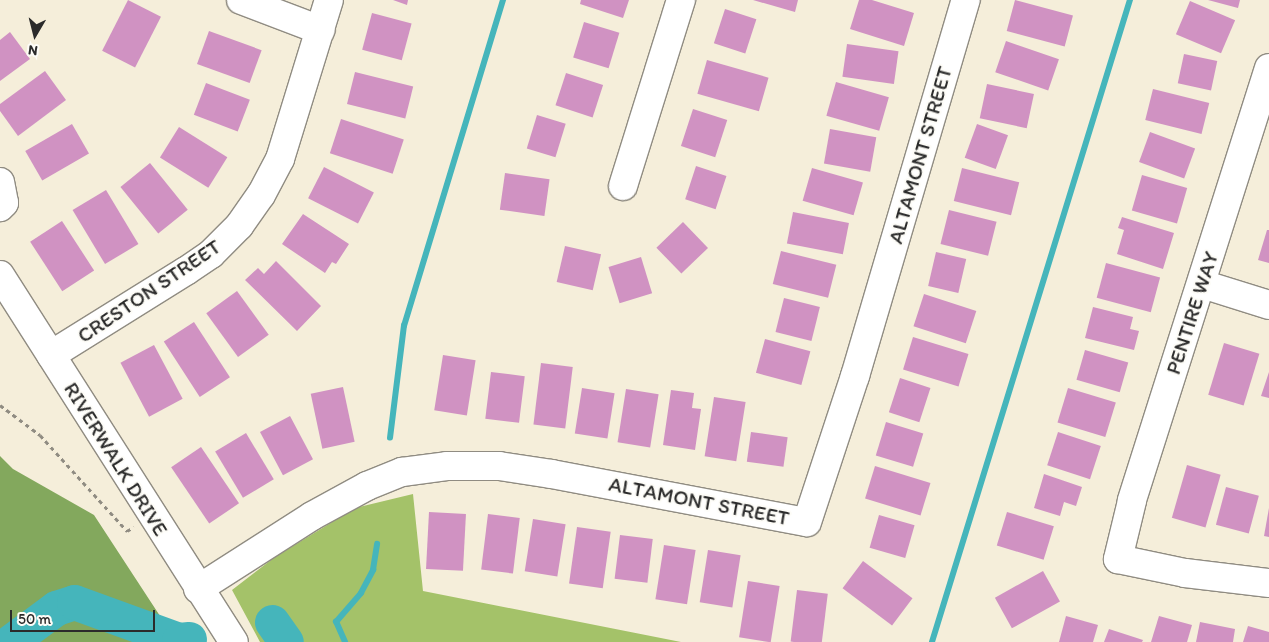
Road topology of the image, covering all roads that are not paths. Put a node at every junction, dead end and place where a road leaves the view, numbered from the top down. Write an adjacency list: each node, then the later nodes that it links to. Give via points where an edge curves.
1 (241, 0): 5 (street)
2 (329, 0): 5 (street, CRESTON STREET)
3 (681, 0): 8 (street)
4 (966, 0): 15 (street, ALTAMONT STREET, via 855,376 808,522 552,474 499,466 447,466 402,472 366,486 312,516)
5 (320, 30): 13 (street, CRESTON STREET, via 280,158 262,196 239,226 194,265)
6 (1269, 68): 11 (street, PENTIRE WAY)
7 (0, 182): 9 (street, via 4,203)
8 (623, 186)
9 (0, 208)
10 (0, 275): 13 (street, RIVERWALK DRIVE)
11 (1202, 284): 12 (street); 14 (street, PENTIRE WAY, via 1132,501 1118,559 1185,573)
12 (1269, 305)
13 (52, 355): 15 (street, RIVERWALK DRIVE)
14 (1269, 583)
15 (198, 590): 16 (street, RIVERWALK DRIVE)
16 (234, 642)

